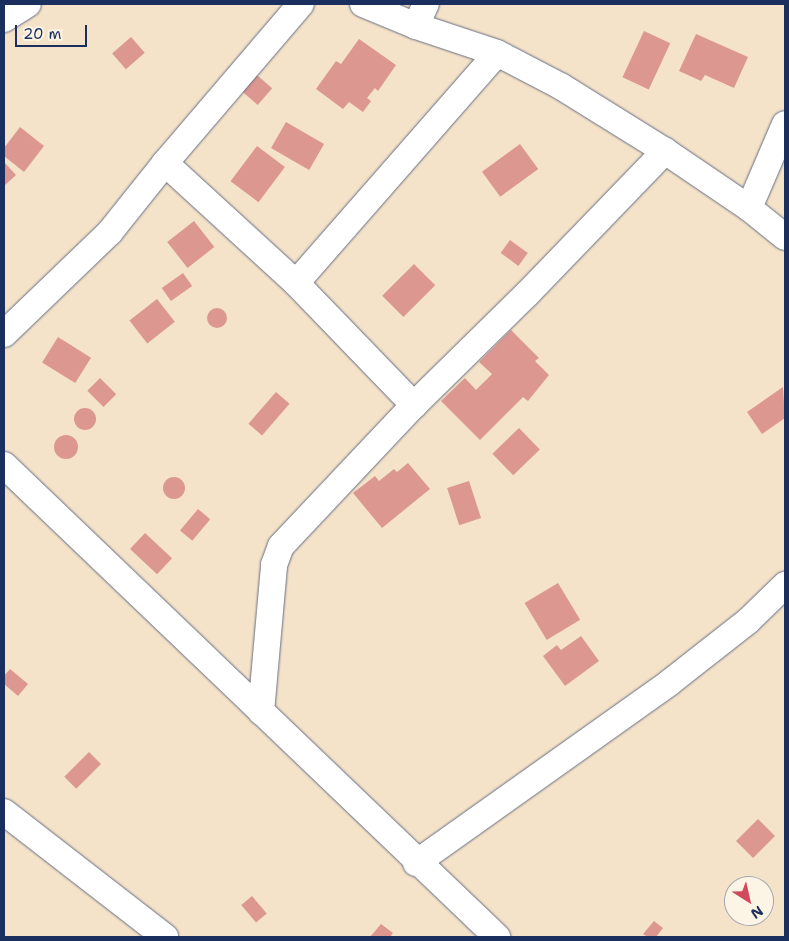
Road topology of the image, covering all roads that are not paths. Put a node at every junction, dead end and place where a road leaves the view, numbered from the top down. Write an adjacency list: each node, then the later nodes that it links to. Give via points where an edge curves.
1 (28, 4): 5 (street)
2 (301, 4): 9 (street)
3 (363, 4): 4 (street)
4 (421, 15): 6 (street)
5 (4, 19)
6 (497, 53): 8 (street, via 562,87); 12 (street)
7 (785, 124): 10 (street)
8 (665, 151): 10 (street); 14 (street)
9 (164, 163): 12 (street); 13 (street, via 110,232)
10 (750, 208): 11 (street)
11 (785, 237)
12 (296, 283): 14 (street)
13 (4, 334)
14 (414, 405): 17 (street, via 281,546 274,565)
15 (4, 465): 17 (street)
16 (785, 585): 19 (street, via 748,621 669,683)
17 (261, 712): 19 (street)
18 (4, 812): 20 (street)
19 (416, 862): 21 (street)
20 (165, 937)
21 (497, 937)

